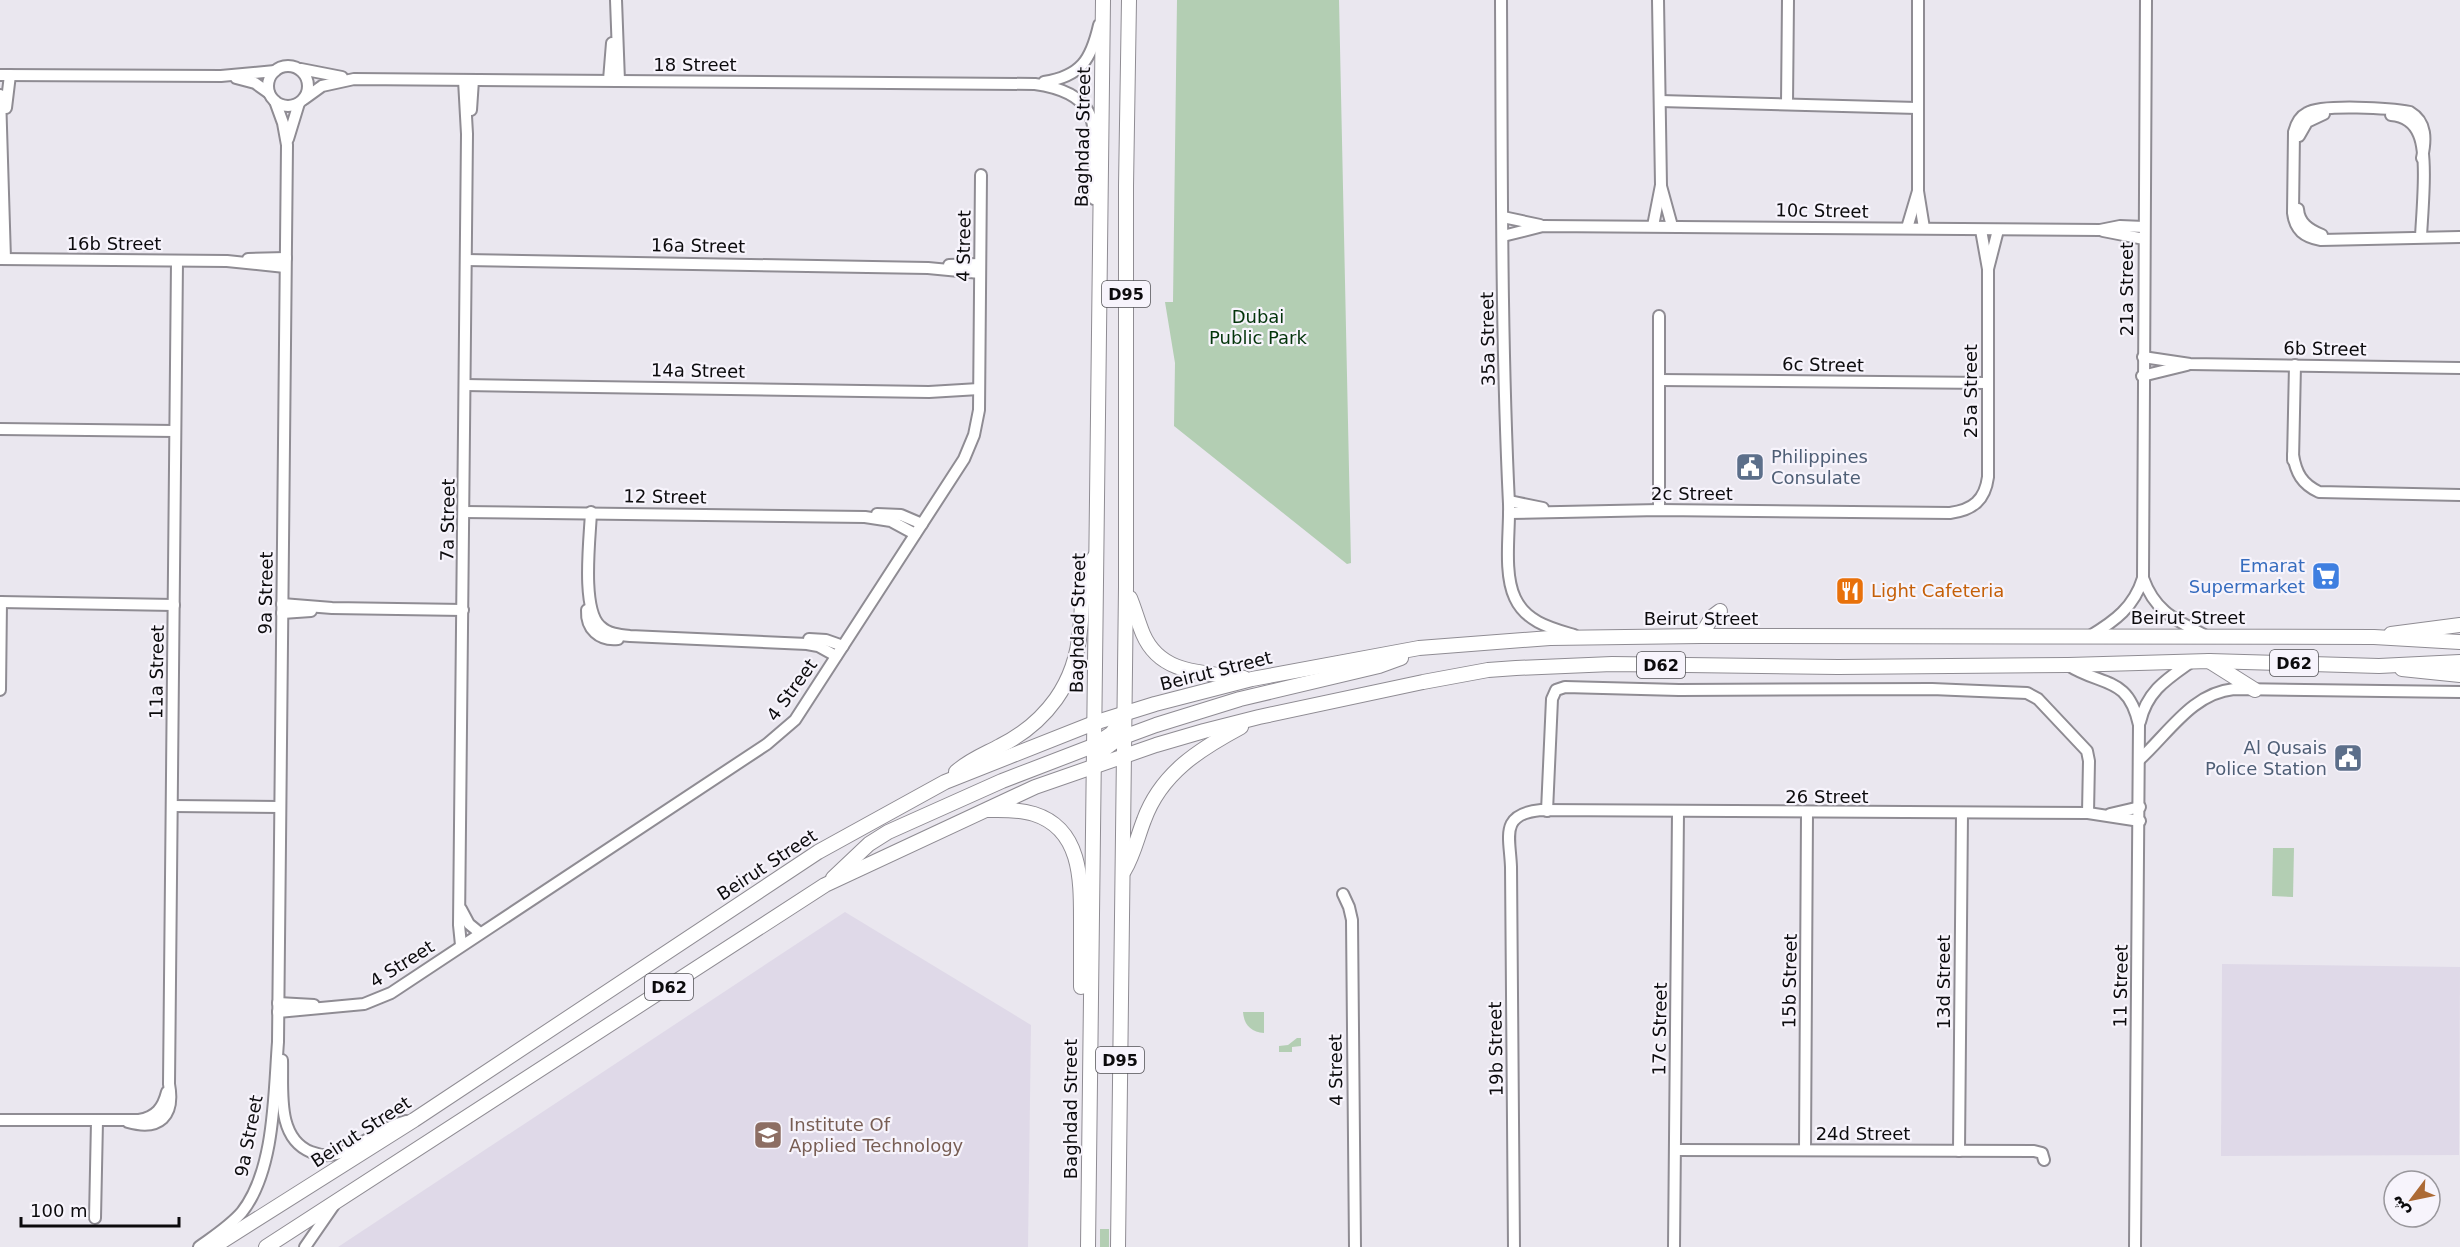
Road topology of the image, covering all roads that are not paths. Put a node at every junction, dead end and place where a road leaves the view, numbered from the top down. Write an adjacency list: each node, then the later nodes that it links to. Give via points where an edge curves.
1 (616, 0): 15 (street)
2 (1129, 0): 72 (main road, D95)
3 (1501, 0): 28 (street, 35a Street)
4 (1658, 0): 20 (street)
5 (1788, 0): 21 (street)
6 (1918, 0): 22 (street)
7 (2146, 0): 37 (street, 21a Street)
8 (1103, 5): 16 (street, 18 Street, via 1091,52 1082,66 1061,79); 29 (main road, Baghdad Street / D95)
9 (297, 68): 10 (street, via 284,66); 13 (street, 18 Street); 19 (street, via 306,76 309,88)
10 (275, 71): 12 (street); 18 (street, via 269,81)
11 (5, 75): 12 (street); 23 (street)
12 (221, 76): 18 (street, via 247,80)
13 (354, 79): 14 (street, 18 Street); 19 (street, 18 Street, via 322,86)
14 (468, 80): 15 (street, 18 Street); 42 (street, 7a Street)
15 (614, 81): 16 (street, 18 Street)
16 (1035, 84): 29 (street, 18 Street, via 1062,88 1089,112 1094,130 1095,205)
17 (0, 95): 23 (street)
18 (272, 97): 19 (street, via 287,106); 24 (street, 9a Street)
19 (302, 101): 24 (street, 9a Street)
20 (1660, 101): 21 (street); 26 (street)
21 (1787, 104): 22 (street)
22 (1917, 108): 27 (street)
23 (2, 132): 41 (street)
24 (287, 145): 44 (street, 9a Street)
25 (981, 175): 45 (street, 4 Street)
26 (1661, 185): 30 (street); 32 (street)
27 (1918, 191): 33 (street); 34 (street)
28 (1503, 218): 31 (street, 10c Street); 38 (street, 35a Street)
29 (1101, 220): 70 (main road, Baghdad Street / D95)
30 (1653, 225): 31 (street, 10c Street); 32 (street, 10c Street)
31 (1543, 226): 38 (street, 10c Street)
32 (1672, 226): 33 (street, 10c Street)
33 (1908, 228): 34 (street, 10c Street)
34 (1924, 228): 35 (street, 10c Street)
35 (1981, 230): 36 (street, 10c Street); 46 (street, 25a Street)
36 (1998, 230): 37 (street, 10c Street); 46 (street, 25a Street)
37 (2144, 233): 48 (street, 21a Street)
38 (1503, 236): 60 (street, 35a Street)
39 (2421, 237): 39 (street, via 2424,131 2417,116 2403,110 2314,110 2300,119 2294,132 2295,191 2298,213 2306,227 2340,239); 40 (street)
40 (2460, 237)
41 (2, 259): 43 (street, 16b Street)
42 (466, 260): 45 (street, 16a Street); 55 (street, 7a Street)
43 (177, 261): 44 (street, 16b Street); 58 (street, 11a Street)
44 (286, 263): 75 (street, 9a Street)
45 (980, 269): 56 (street, 4 Street)
46 (1988, 269): 54 (street, 25a Street)
47 (1659, 316): 53 (street)
48 (2143, 357): 49 (street, 6b Street); 52 (street, 21a Street)
49 (2190, 364): 50 (street, 6b Street); 52 (street, 6b Street)
50 (2295, 365): 51 (street, 6b Street); 59 (street, via 2293,473 2299,486 2312,495)
51 (2460, 368)
52 (2142, 376): 71 (street, 21a Street)
53 (1659, 380): 54 (street, 6c Street); 62 (street)
54 (1987, 383): 61 (street, 25a Street, via 1988,477 1983,496)
55 (465, 385): 56 (street, 14a Street); 64 (street, 7a Street)
56 (979, 394): 68 (street, 4 Street, via 970,448)
57 (0, 429): 58 (street)
58 (175, 431): 74 (street, 11a Street)
59 (2460, 495)
60 (1509, 501): 63 (street, 2c Street); 66 (street, 35a Street)
61 (1972, 507): 62 (street, 2c Street, via 1950,513)
62 (1659, 510): 63 (street, 2c Street)
63 (1555, 511): 66 (street, 2c Street)
64 (464, 512): 65 (street, 12 Street); 76 (street, 7a Street)
65 (591, 512): 67 (street, 12 Street); 86 (street, via 586,616 597,635 610,640 630,636 791,643)
66 (1509, 513): 82 (street, 35a Street, via 1509,579 1521,609 1538,623)
67 (866, 517): 68 (street, 12 Street, via 894,514); 69 (street, 12 Street, via 891,521)
68 (922, 524): 69 (street, 4 Street)
69 (915, 534): 86 (street, 4 Street)
70 (1097, 553): 99 (main road, Baghdad Street / D95); 106 (main road, via 1083,580 1081,628 1074,664 1057,697 1026,731 968,763)
71 (2143, 578): 80 (street, 21a Street, via 2130,606); 81 (street, 21a Street, via 2158,607)
72 (1126, 587): 93 (main road, via 1143,635 1165,661 1192,672); 97 (main road, D95)
73 (0, 602): 74 (street); 94 (street)
74 (174, 605): 107 (street, 11a Street)
75 (282, 609): 76 (street); 108 (street, 9a Street)
76 (463, 610): 122 (street, 7a Street)
77 (1720, 611): 79 (main road)
78 (2460, 626): 83 (main road, Beirut Street / D62)
79 (1701, 636): 80 (main road, Beirut Street / D62); 82 (main road, Beirut Street / D62)
80 (2090, 636): 81 (main road, Beirut Street / D62)
81 (2206, 636): 83 (main road, Beirut Street / D62)
82 (1580, 637): 85 (main road, Beirut Street / D62)
83 (2374, 637): 84 (main road, Beirut Street / D62)
84 (2460, 642)
85 (1419, 648): 93 (main road, Beirut Street / D62); 101 (main road, via 1379,666 1240,699)
86 (840, 651): 123 (street, 4 Street, via 795,720 777,737)
87 (2209, 661): 88 (main road, D62); 91 (main road, D62); 95 (main road)
88 (2190, 662): 90 (main road, D62); 100 (street, 11 Street, via 2155,688)
89 (2460, 662): 91 (main road, D62)
90 (2068, 665): 98 (main road, D62, via 1612,664 1516,668 1450,676); 100 (street, 11 Street, via 2117,686 2131,702)
91 (2379, 666): 92 (main road, D62)
92 (2460, 675)
93 (1252, 679): 97 (main road, Beirut Street / D62)
94 (0, 690)
95 (2255, 690): 96 (street); 104 (street, via 2228,690 2200,700)
96 (2460, 692)
97 (1125, 714): 99 (main road, Beirut Street / D62); 101 (main road, D95); 102 (main road, via 1112,733)
98 (1259, 717): 103 (main road, D62); 119 (main road, via 1197,752 1168,777 1144,819 1136,848)
99 (1094, 723): 102 (main road, Baghdad Street / D95); 106 (main road, Beirut Street / D62)
100 (2139, 725): 104 (street, 11 Street)
101 (1125, 736): 103 (main road, D95); 105 (main road, via 1106,748)
102 (1093, 746): 105 (main road, Baghdad Street / D95); 120 (main road, via 888,832)
103 (1124, 755): 105 (main road, D62); 119 (main road, D95)
104 (2139, 760): 109 (street, 11 Street)
105 (1093, 766): 110 (main road, D62); 127 (main road, Baghdad Street / D95)
106 (945, 782): 129 (main road, Beirut Street / D62, via 818,852)
107 (172, 806): 108 (street); 130 (street, 11a Street, via 169,1084 165,1101 158,1112 146,1119)
108 (280, 807): 125 (street, 9a Street)
109 (2140, 807): 116 (street, 26 Street); 117 (street, 11 Street)
110 (983, 810): 120 (main road, D62); 127 (main road, via 1021,811 1049,821 1066,837 1076,857 1081,878 1082,1029)
111 (1547, 811): 112 (street, 26 Street); 115 (street, via 1552,699 1556,690 1565,687 2027,693 2087,751); 118 (street, 26 Street, via 1531,812 1515,820 1507,834)
112 (1678, 812): 113 (street, 26 Street); 131 (street, 17c Street)
113 (1807, 813): 114 (street, 26 Street); 132 (street, 15b Street)
114 (1962, 813): 115 (street, 26 Street); 133 (street, 13d Street)
115 (2088, 813): 116 (street, 26 Street)
116 (2107, 814): 117 (street, 26 Street)
117 (2140, 821): 146 (street, 11 Street)
118 (1510, 850): 144 (street, 19b Street)
119 (1123, 873): 142 (main road, D95)
120 (825, 885): 135 (main road, D62)
121 (1342, 894): 143 (street, 4 Street, via 1352,920)
122 (460, 906): 123 (street, via 465,919); 124 (street, 7a Street)
123 (480, 933): 124 (street, 4 Street)
124 (461, 945): 125 (street, 4 Street, via 382,998 364,1004)
125 (278, 1008): 126 (street, 9a Street)
126 (278, 1042): 129 (street, 9a Street, via 286,1125 295,1141 309,1152 335,1154 392,1126); 137 (street, 9a Street, via 272,1113 253,1194 234,1221)
127 (1089, 1086): 141 (main road, Baghdad Street / D95)
128 (0, 1120): 130 (street, 11a Street)
129 (414, 1120): 138 (main road, Beirut Street / D62)
130 (97, 1121): 136 (street)
131 (1675, 1150): 132 (street, 24d Street); 145 (street, 17c Street)
132 (1805, 1150): 133 (street, 24d Street)
133 (1959, 1151): 134 (street, 24d Street, via 2034,1151 2042,1153)
134 (2044, 1160)
135 (334, 1204): 139 (main road, D62); 140 (street)
136 (95, 1218)
137 (199, 1247)
138 (213, 1247)
139 (266, 1247)
140 (305, 1247)
141 (1088, 1247)
142 (1118, 1247)
143 (1355, 1247)
144 (1514, 1247)
145 (1674, 1247)
146 (2135, 1247)

